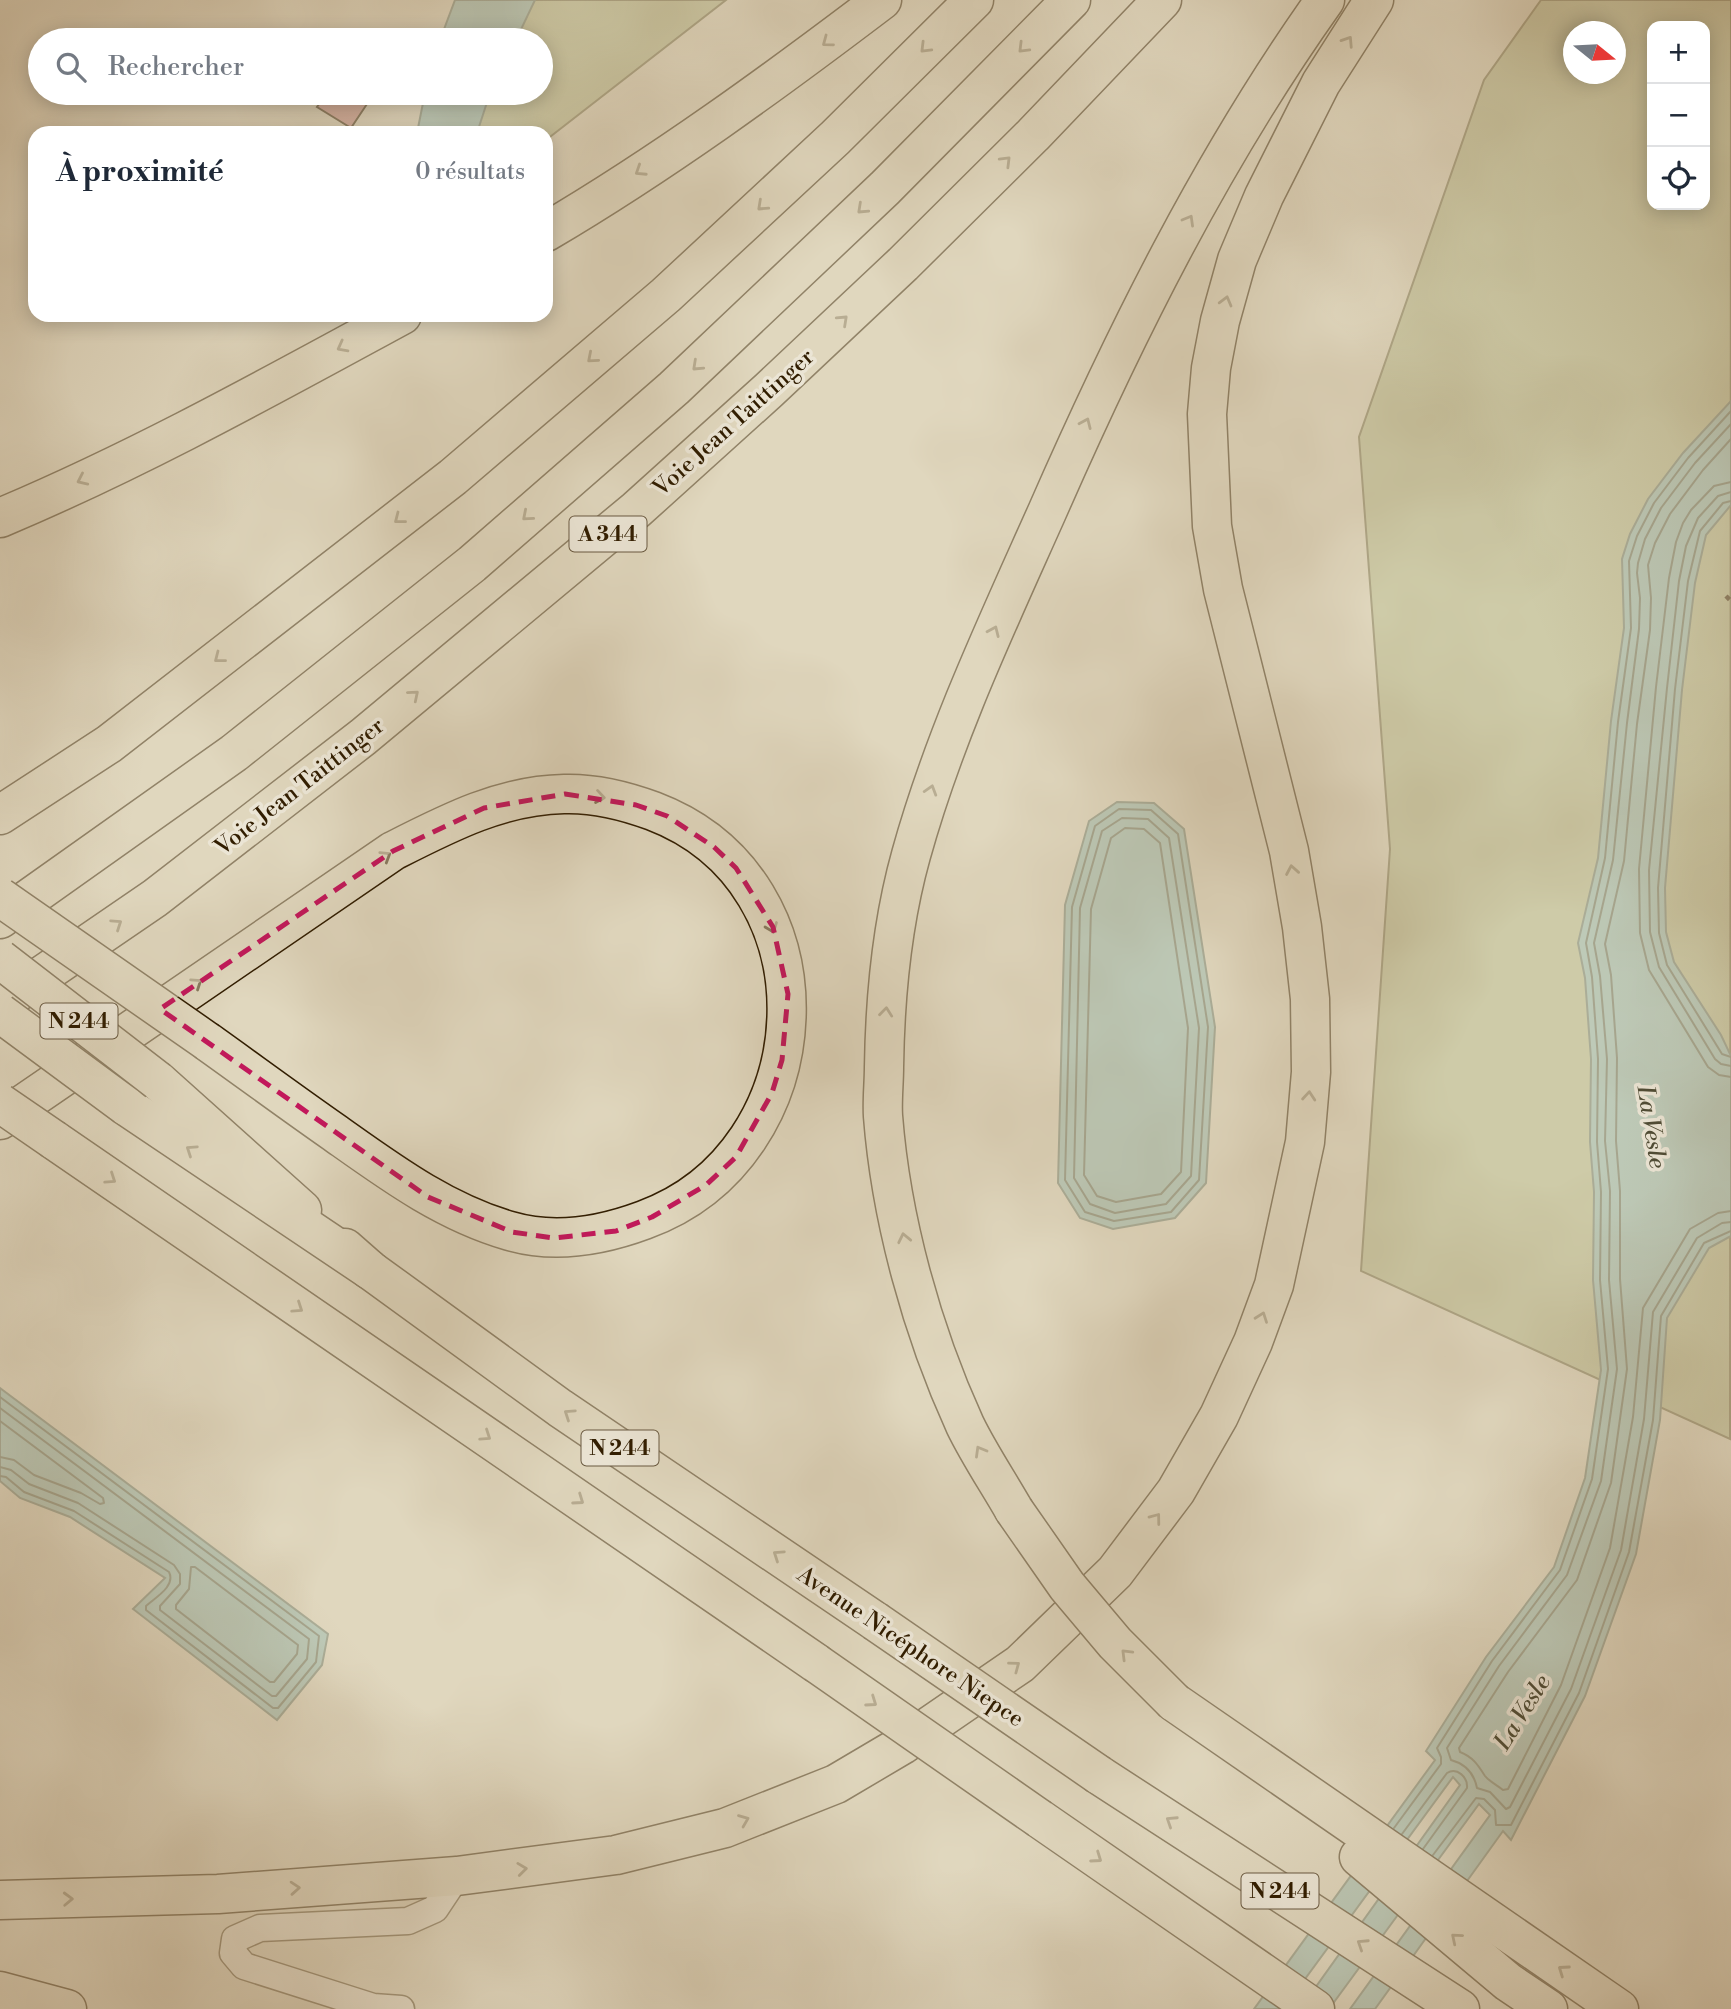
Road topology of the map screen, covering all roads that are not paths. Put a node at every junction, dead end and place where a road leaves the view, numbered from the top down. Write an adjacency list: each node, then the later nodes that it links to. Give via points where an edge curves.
1 (882, 0): 7 (highway, one-way to 7, via 721,118)
2 (974, 0): 10 (highway, one-way to 10, via 835,138 666,295 453,477 109,744)
3 (1071, 0): 12 (highway, A 344, one-way to 12, via 885,188 694,369 472,564 234,753)
4 (1162, 0): 14 (highway, Voie Jean Taittinger / A 344, one-way to 4, via 155,898 319,771 636,510 903,264)
5 (1325, 0): 19 (highway, one-way to 5, bridge, via 1067,1586 1014,1510 967,1428 915,1290 896,1203 883,1115 884,1028 893,942 910,859 934,778 967,693 1095,402 1156,276 1223,158)
6 (1374, 0): 20 (highway, one-way to 6, via 616,1855 725,1828 836,1784 902,1745 1020,1664 1115,1572 1176,1491 1219,1416 1274,1285 1305,1142 1311,1072 1310,999 1289,851 1223,589 1212,526 1211,368 1237,260 1264,196 1321,83)
7 (553, 227)
8 (389, 322): 9 (highway, one-way to 9, via 245,400)
9 (0, 518)
10 (0, 815)
11 (0, 897): 17 (highway, one-way to 11, bridge, via 393,851 484,808 524,799 599,796 667,816 693,830 736,868 756,895 773,926 788,993 782,1060 755,1128 736,1157 682,1203 652,1217 616,1231 554,1238 512,1232 428,1197 208,1042)
12 (0, 919)
13 (0, 959): 18 (highway, N 244, bridge, via 158,1081)
14 (0, 1004)
15 (0, 1013): 18 (highway, one-way to 15, bridge, via 126,1106)
16 (0, 1103): 25 (highway, one-way to 25, bridge)
17 (0, 1120)
18 (370, 1270): 26 (highway, Avenue Nicéphore Niepce / N 244, one-way to 18, bridge, via 1099,1774 560,1408)
19 (1174, 1702): 27 (highway, one-way to 19, via 1508,1982); 28 (highway, one-way to 19)
20 (457, 1876): 21 (highway, one-way to 20, via 218,1894); 24 (lane, via 435,1909 408,1921 260,1927 235,1939 233,1953 244,1966 373,2007)
21 (0, 1900)
22 (0, 1991): 23 (highway)
23 (66, 2009)
24 (401, 2009)
25 (1315, 2009)
26 (1460, 2009)
27 (1548, 2009)
28 (1619, 2009)

